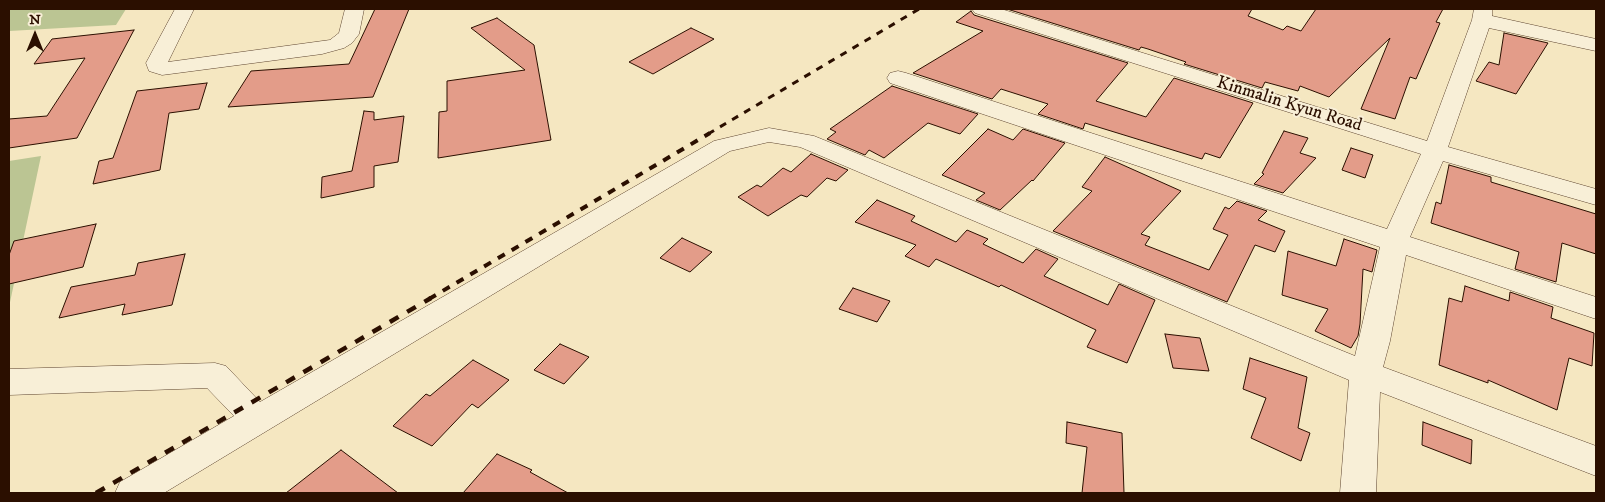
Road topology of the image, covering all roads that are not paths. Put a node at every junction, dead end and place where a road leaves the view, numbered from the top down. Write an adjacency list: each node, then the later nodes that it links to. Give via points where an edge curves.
1 (184, 9): 2 (street, via 157,63 162,69 337,44 350,34)
2 (354, 9)
3 (982, 9): 7 (street, Kinmalin Kyun Road)
4 (1483, 14): 5 (street); 7 (street)
5 (1596, 45)
6 (898, 78): 9 (street)
7 (1436, 151): 8 (street, Kinmalin Kyun Road); 9 (street)
8 (1596, 197)
9 (1395, 242): 10 (street); 11 (street, via 1375,341)
10 (1596, 308)
11 (1365, 373): 14 (street); 15 (street, via 806,140 768,136 722,146); 16 (street)
12 (9, 382): 13 (street, via 215,375)
13 (246, 407)
14 (1596, 461)
15 (133, 493)
16 (1358, 493)

